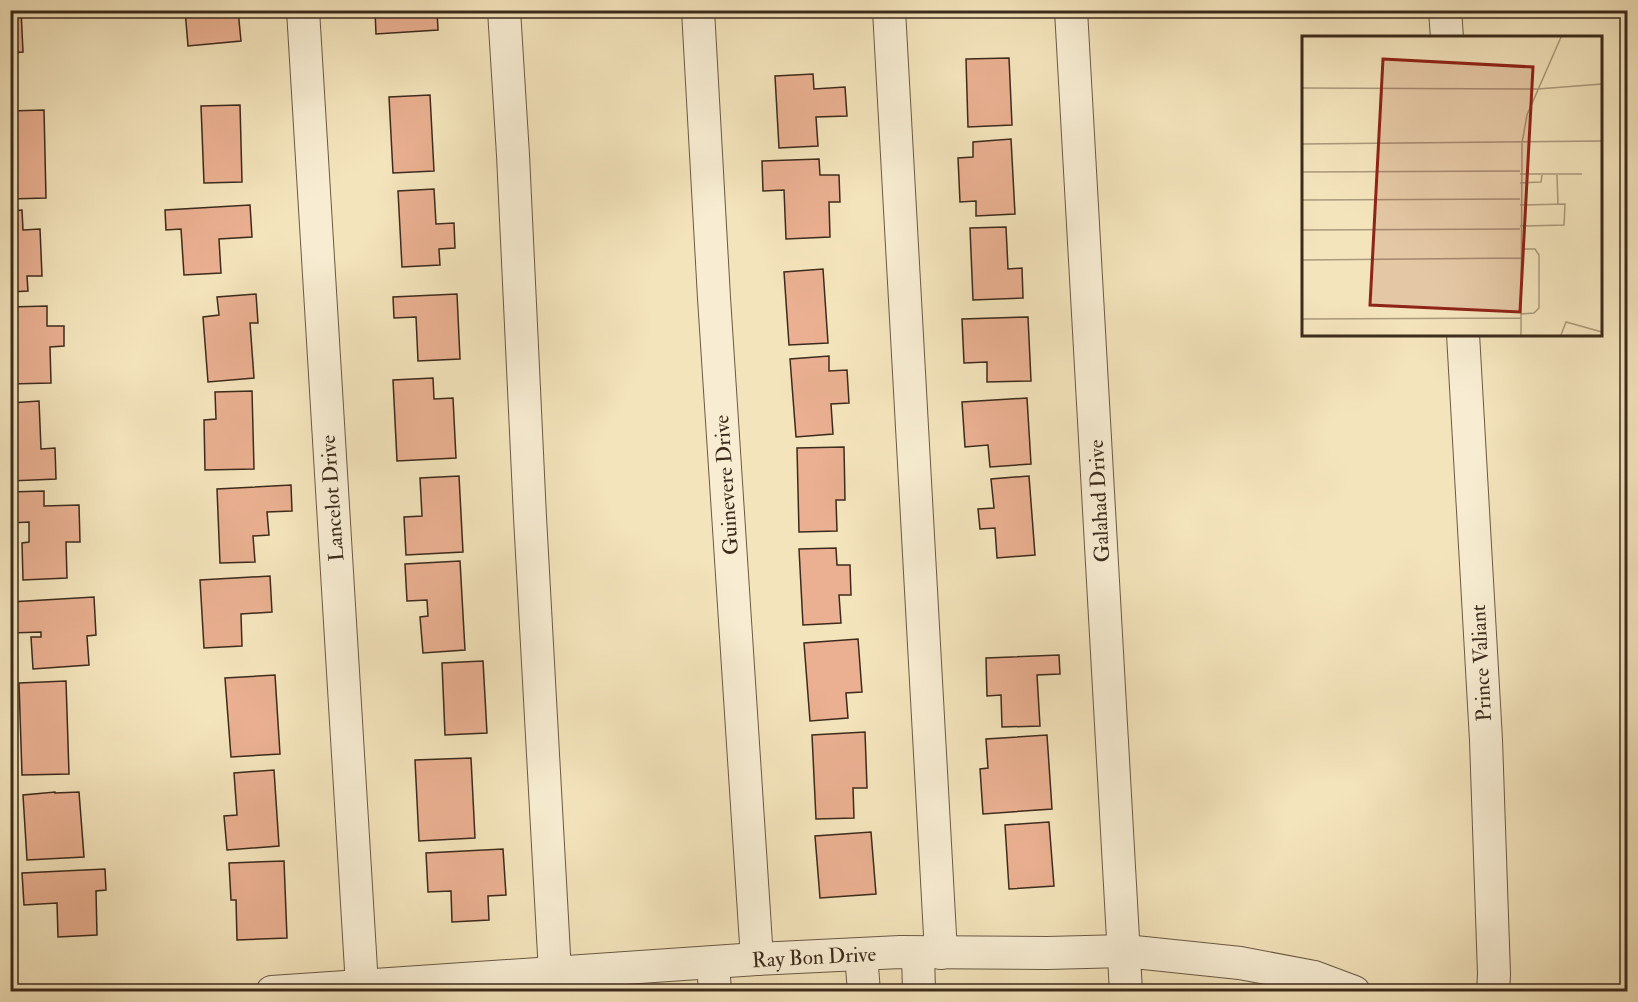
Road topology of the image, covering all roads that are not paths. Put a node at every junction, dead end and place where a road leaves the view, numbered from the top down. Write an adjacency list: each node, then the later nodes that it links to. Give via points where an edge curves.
1 (303, 10): 15 (street, Lancelot Drive)
2 (504, 10): 14 (street, via 531,529)
3 (698, 10): 12 (street, Guinevere Drive)
4 (889, 10): 10 (street)
5 (1071, 10): 9 (street, Galahad Drive)
6 (1445, 10): 7 (street)
7 (1447, 36)
8 (1463, 336): 22 (street, Prince Valiant, via 1486,740)
9 (1125, 951): 10 (street, Ray Bon Drive); 20 (street, Galahad Drive); 21 (street, Ray Bon Drive, via 1240,963 1314,977)
10 (930, 953): 11 (street, Ray Bon Drive); 19 (street)
11 (861, 954): 12 (street, Ray Bon Drive); 18 (street)
12 (757, 960): 13 (street, Ray Bon Drive)
13 (714, 977): 14 (street, Ray Bon Drive)
14 (568, 979): 16 (street, Ray Bon Drive)
15 (362, 986): 16 (street, Ray Bon Drive); 17 (street, Ray Bon Drive)
16 (424, 987)
17 (272, 992)
18 (864, 992)
19 (919, 992)
20 (1126, 992)
21 (1354, 992)
22 (1493, 992)

